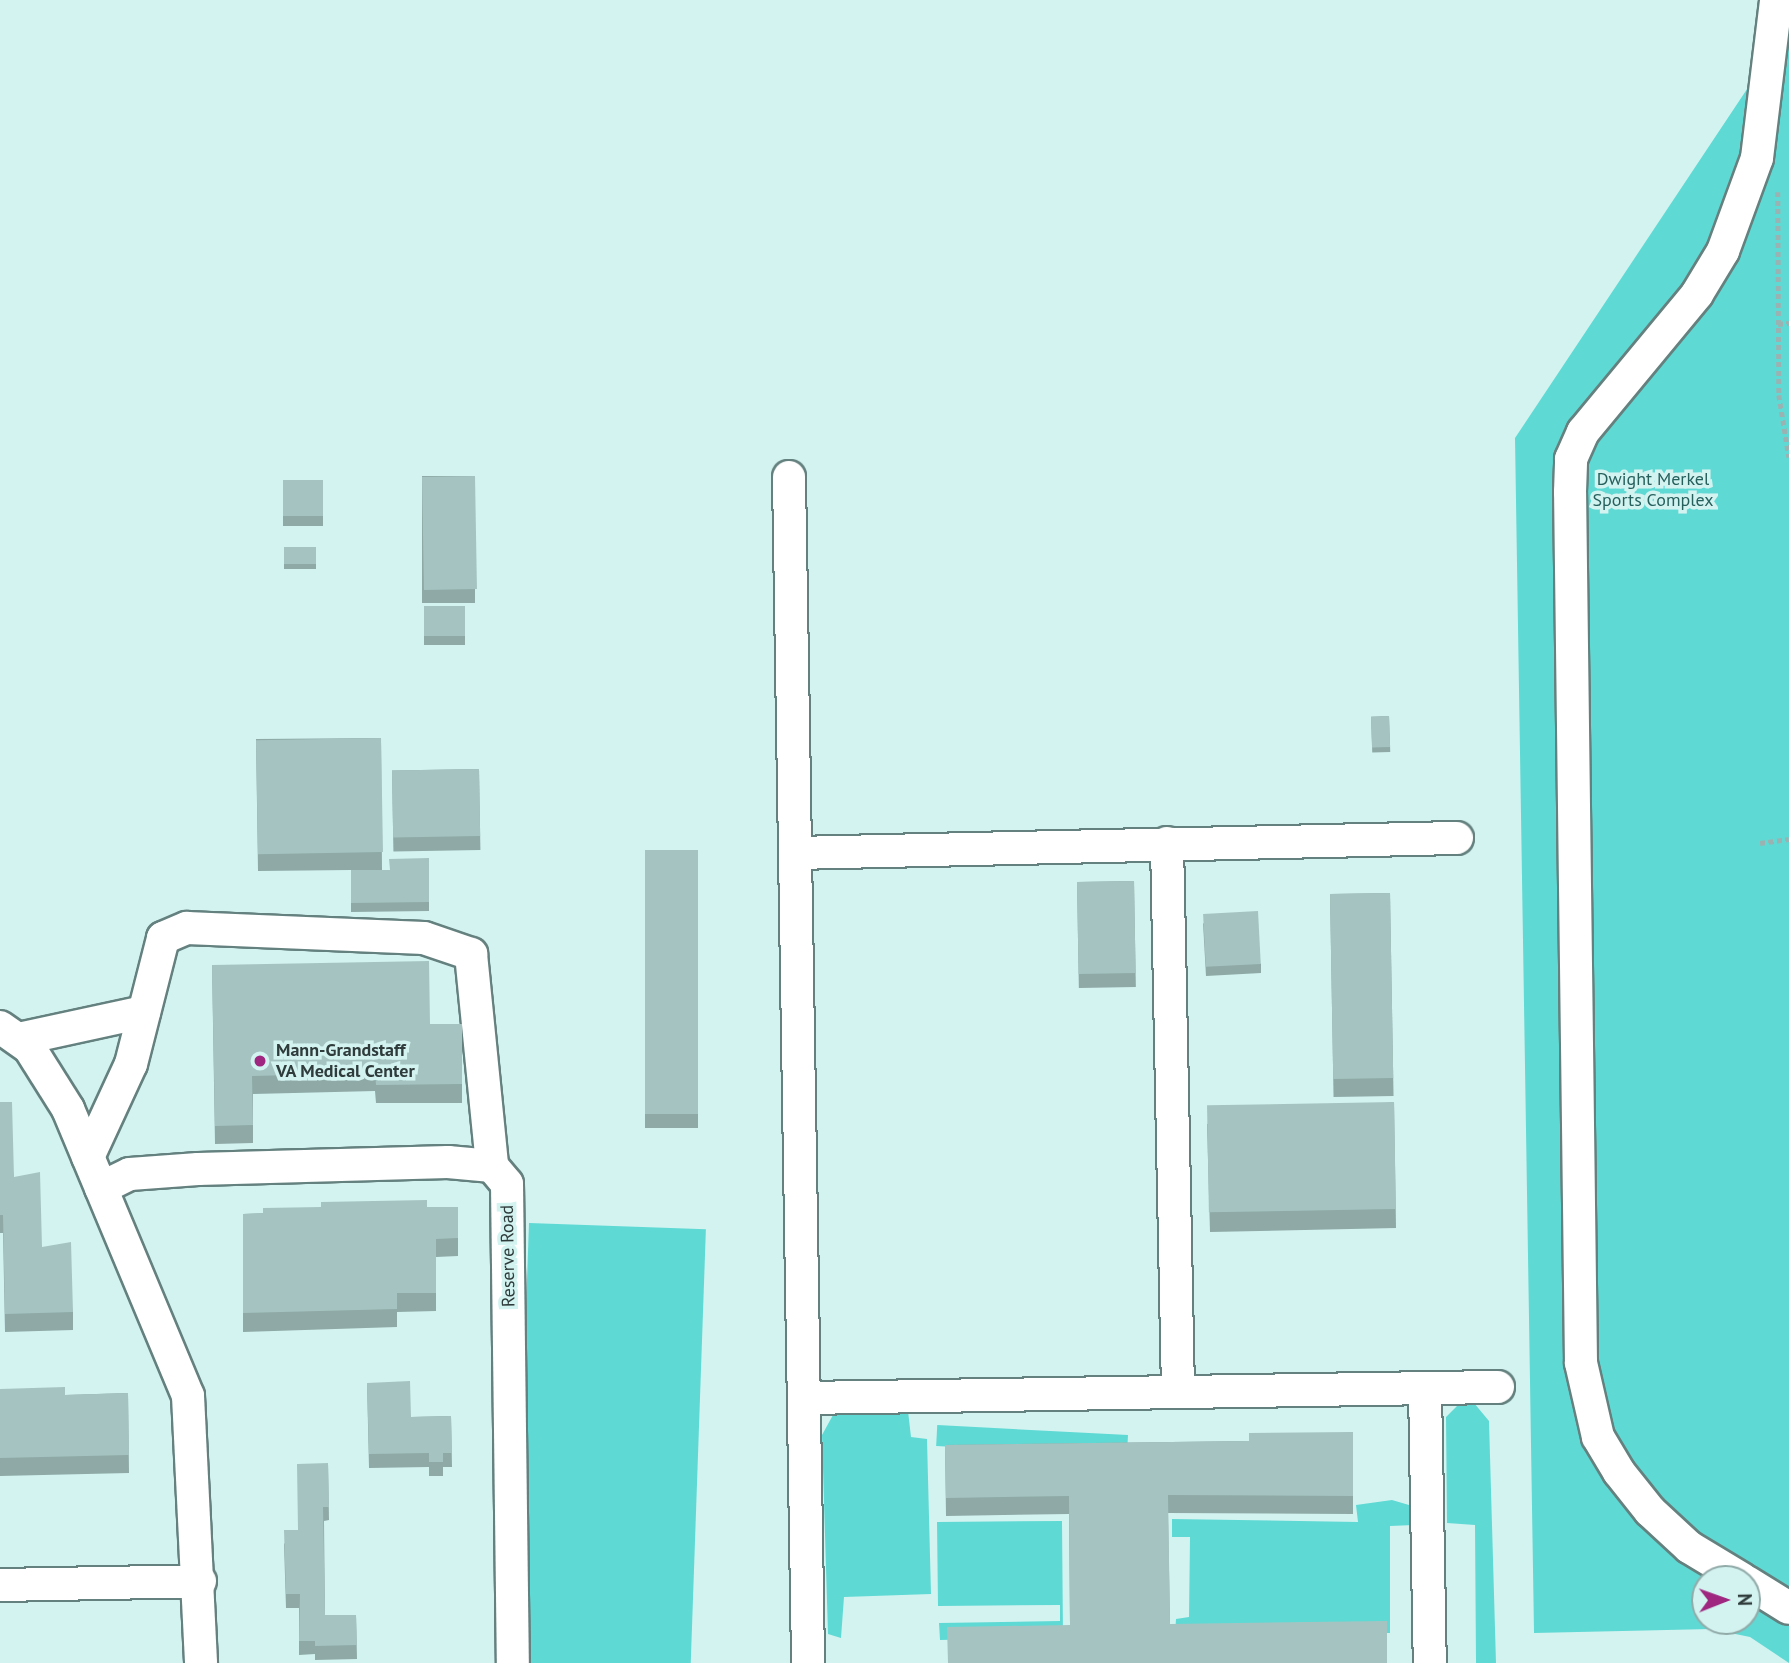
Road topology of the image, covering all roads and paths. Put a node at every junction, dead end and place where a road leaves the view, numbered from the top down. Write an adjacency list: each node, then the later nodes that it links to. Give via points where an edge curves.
1 (1776, 0): 2 (street)
2 (1768, 168): 4 (path); 21 (street, via 1697,294 1583,432 1571,460 1581,1363 1598,1437 1619,1472 1650,1511 1689,1546)
3 (1789, 323): 4 (path)
4 (1778, 324): 5 (path, via 1779,395)
5 (1789, 457)
6 (789, 477): 11 (street)
7 (1457, 838): 9 (street)
8 (1789, 839): 10 (path)
9 (1167, 843): 11 (street); 19 (street)
10 (1760, 843)
11 (795, 853): 20 (street)
12 (144, 1012): 13 (street); 14 (street, via 131,1063); 15 (street, via 163,938 187,928 424,938 471,954)
13 (10, 1033): 14 (street, via 43,1066)
14 (88, 1157): 16 (street)
15 (492, 1166): 16 (street, via 448,1162 198,1169 130,1174); 27 (street, Reserve Road, via 507,1184)
16 (101, 1188): 22 (street, via 188,1396)
17 (1498, 1387): 18 (street)
18 (1426, 1388): 19 (street); 29 (street)
19 (1178, 1392): 20 (street)
20 (804, 1398): 28 (street)
21 (1720, 1565)
22 (200, 1581): 23 (street); 26 (street)
23 (0, 1585)
24 (1761, 1591): 25 (street)
25 (1789, 1608)
26 (201, 1663)
27 (513, 1663)
28 (808, 1663)
29 (1430, 1663)

